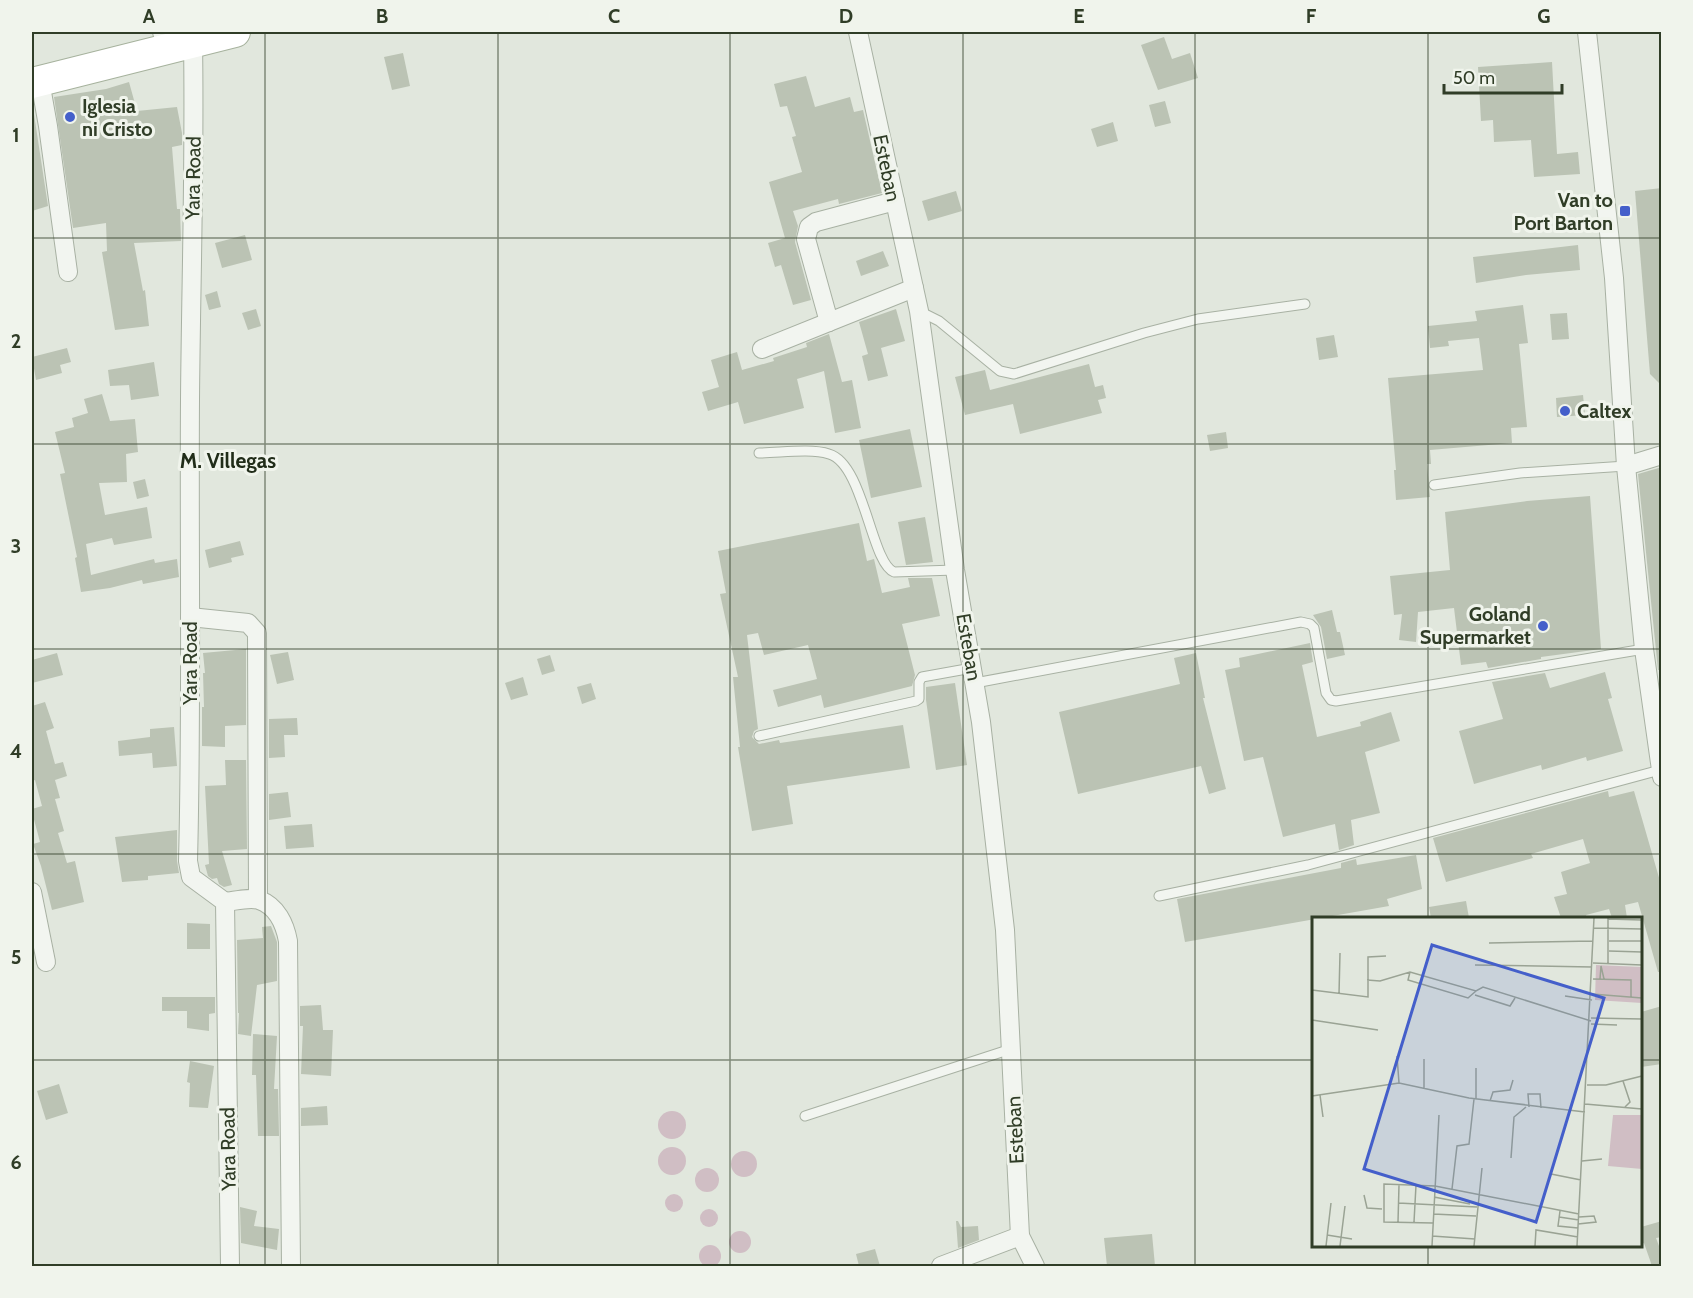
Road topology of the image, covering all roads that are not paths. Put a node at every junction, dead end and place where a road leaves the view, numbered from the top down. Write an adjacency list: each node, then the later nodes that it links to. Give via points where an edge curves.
1 (858, 32): 5 (street, Esteban)
2 (1587, 32): 14 (street, via 1614,278)
3 (197, 37): 4 (main road); 17 (street, Yara Road)
4 (36, 82): 6 (street, via 48,126)
5 (895, 201): 7 (street, Esteban); 10 (street, via 809,227 806,239)
6 (68, 272)
7 (914, 288): 9 (street, Esteban); 10 (street)
8 (1305, 304): 9 (lane, via 1198,319 1014,374 1000,371 939,321)
9 (919, 311): 16 (street, Esteban)
10 (829, 322): 11 (street)
11 (762, 350)
12 (759, 453): 16 (lane, via 820,452 839,458 846,465 890,571)
13 (1662, 455): 14 (street)
14 (1626, 465): 15 (lane, via 1520,473); 18 (street)
15 (1434, 485)
16 (955, 570): 19 (street, Esteban)
17 (190, 618): 24 (street, via 248,623 257,633); 25 (street, Yara Road, via 188,868 191,877)
18 (1644, 649): 19 (lane, via 1336,701 1326,693 1314,628 1301,622); 21 (street)
19 (974, 675): 20 (lane, via 922,677 916,701); 27 (street, Esteban, via 1005,930)
20 (759, 736)
21 (1661, 772): 23 (lane, via 1308,865)
22 (32, 892): 26 (street)
23 (1159, 896)
24 (258, 899): 25 (street); 31 (street, via 281,919 288,941)
25 (225, 902): 30 (street, Yara Road)
26 (46, 962)
27 (1011, 1049): 28 (lane); 29 (street, Esteban)
28 (805, 1116)
29 (1020, 1236): 32 (street); 33 (street, Esteban)
30 (230, 1266)
31 (291, 1266)
32 (941, 1266)
33 (1035, 1266)

